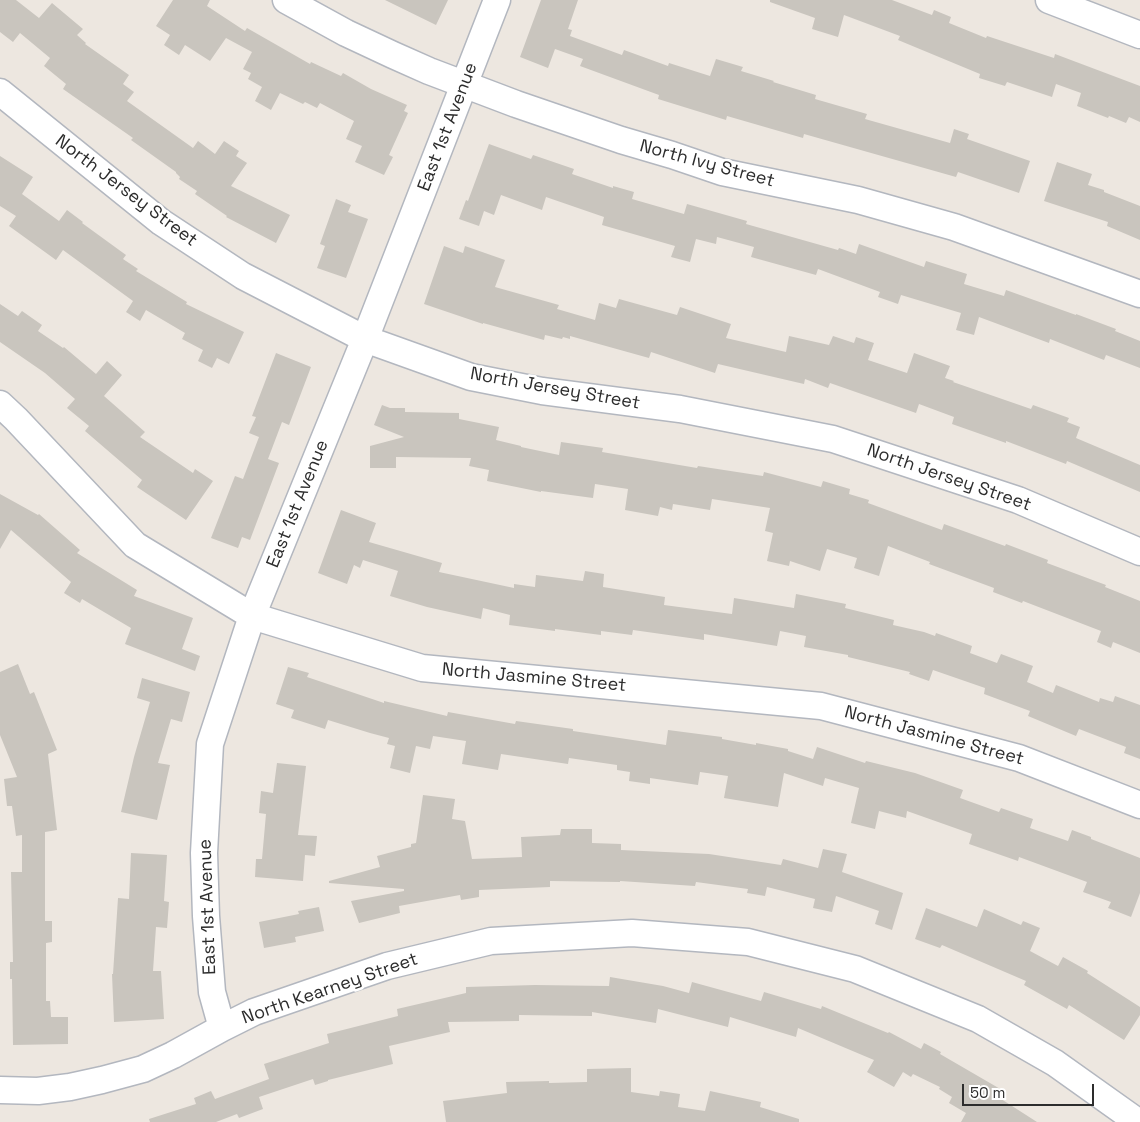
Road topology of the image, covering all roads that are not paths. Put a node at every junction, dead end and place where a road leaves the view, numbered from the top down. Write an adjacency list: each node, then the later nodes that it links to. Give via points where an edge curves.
1 (286, 0): 5 (street, North Ivy Street, via 377,48)
2 (497, 0): 5 (street, East 1st Avenue)
3 (1050, 0): 4 (street)
4 (1140, 35)
5 (464, 84): 7 (street, North Ivy Street, via 722,172 858,200 954,227); 8 (street, East 1st Avenue)
6 (0, 92): 8 (street, North Jersey Street, via 161,222 243,276)
7 (1140, 294)
8 (365, 339): 10 (street, North Jersey Street, via 471,377 542,391 680,409 833,439 1018,500); 11 (street, East 1st Avenue)
9 (0, 404): 11 (street, North Jasmine Street, via 135,545)
10 (1140, 552)
11 (252, 616): 12 (street, North Jasmine Street, via 422,668 821,706 1019,758); 13 (street, East 1st Avenue, via 210,744 204,853 206,916 212,992)
12 (1140, 805)
13 (222, 1028): 14 (street, North Kearney Street, via 143,1069 70,1087 38,1091); 15 (street, North Kearney Street, via 254,1012 387,966 491,941 632,933 748,942 855,969 978,1019 1056,1063)
14 (0, 1090)
15 (1138, 1122)

